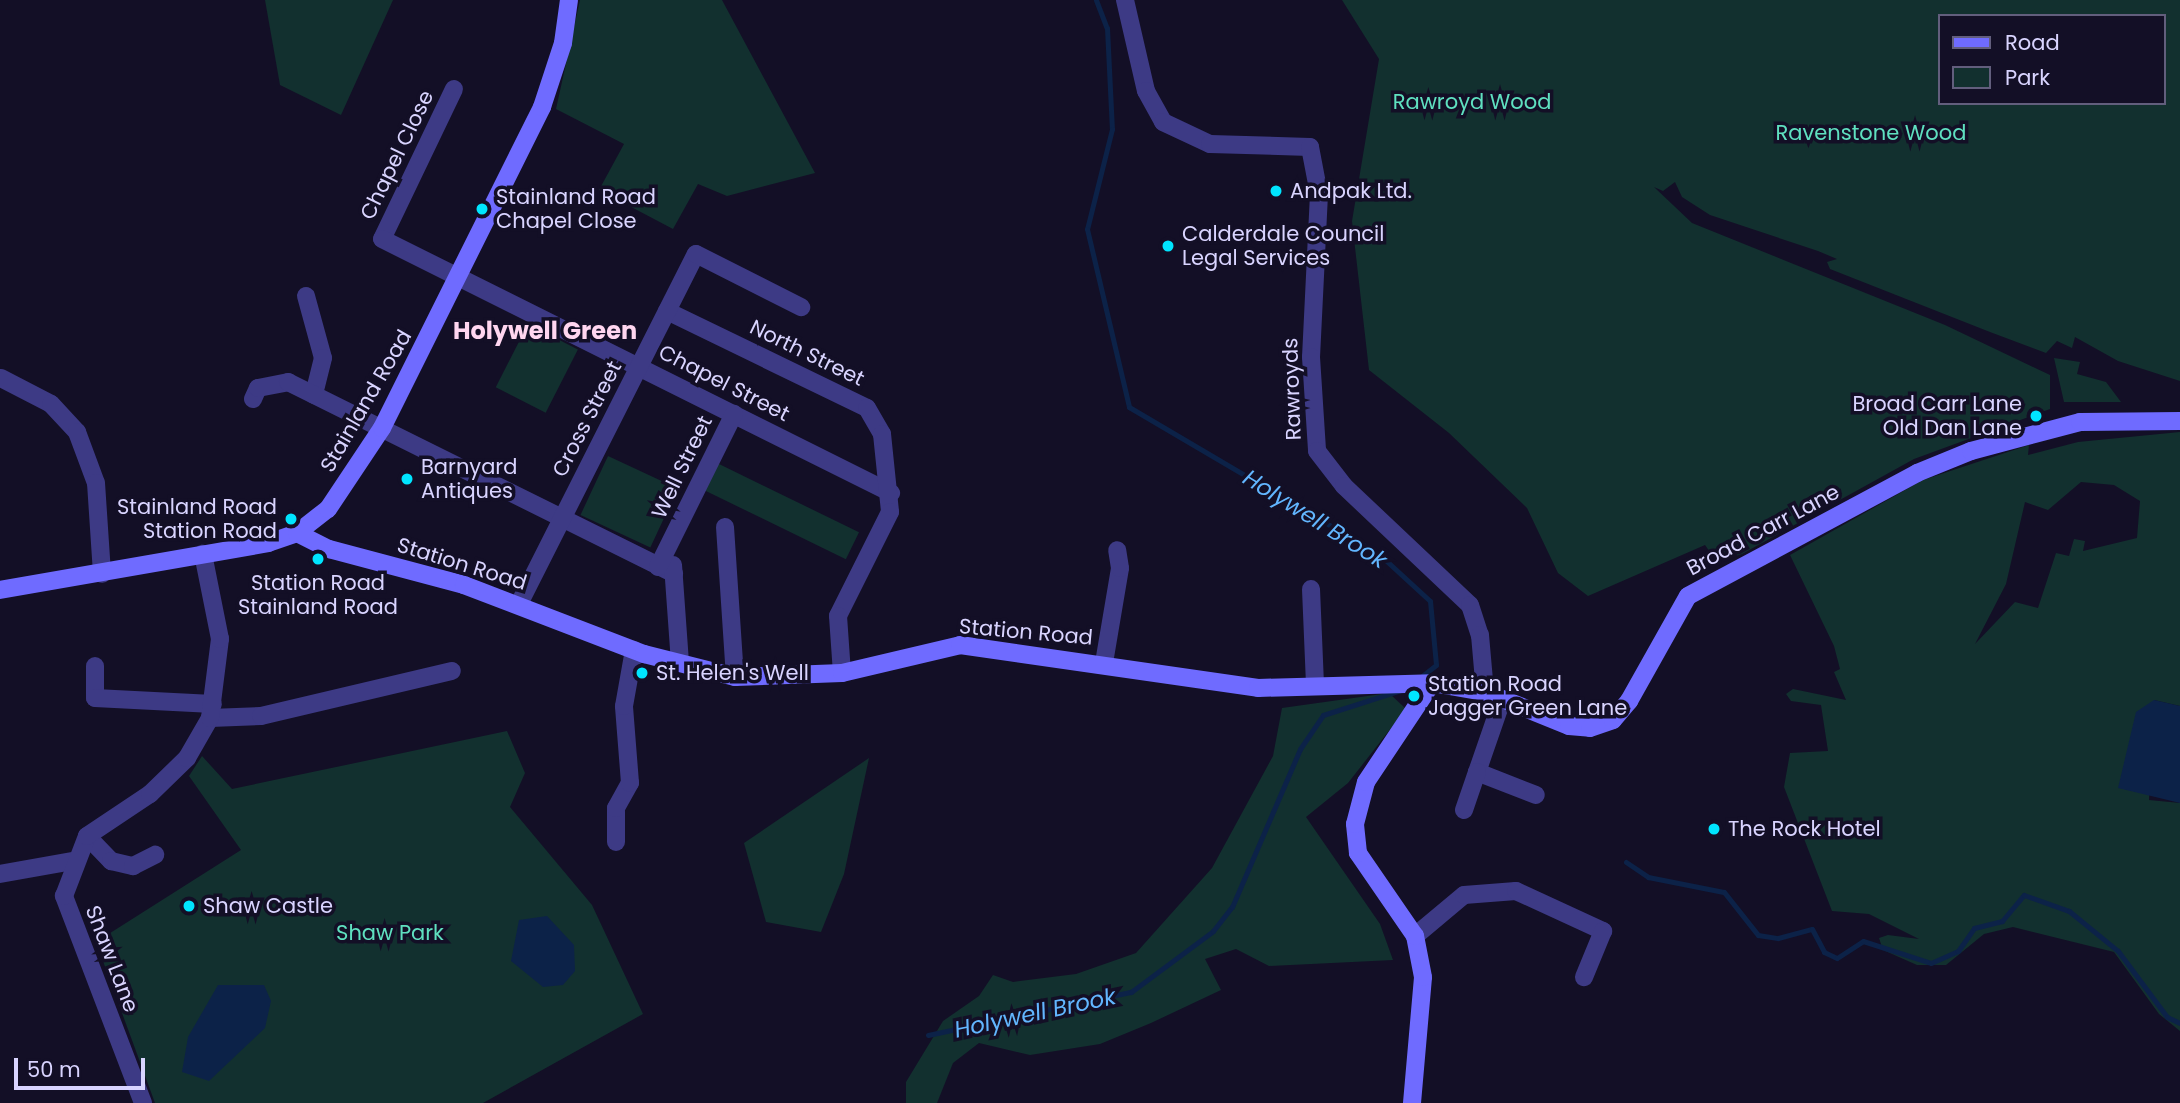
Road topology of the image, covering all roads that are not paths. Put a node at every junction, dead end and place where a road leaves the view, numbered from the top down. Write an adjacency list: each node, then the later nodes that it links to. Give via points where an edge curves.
1 (569, 0): 4 (street, Stainland Road, via 563,44 542,107)
2 (1125, 0): 36 (street, Rawroyds, via 1146,91 1163,122 1210,144 1310,147 1319,194 1311,357 1317,450 1344,486 1470,605 1480,635)
3 (454, 89): 4 (street, Chapel Close, via 382,239)
4 (460, 276): 8 (street, Chapel Street); 14 (street, Stainland Road)
5 (306, 296): 10 (street, via 323,358)
6 (801, 307): 7 (street, Cross Street, via 695,254)
7 (667, 311): 8 (street, Cross Street); 15 (street, North Street, via 867,408 882,434)
8 (639, 366): 12 (street, Chapel Street); 16 (street, Cross Street)
9 (1, 378): 22 (street, via 51,404 77,432 96,482)
10 (314, 395): 11 (street, via 288,382 258,388); 14 (street)
11 (253, 399)
12 (734, 414): 15 (street, Chapel Street); 21 (street, Well Street, via 671,541)
13 (2180, 421): 37 (street, Broad Carr Lane, via 2080,422 1971,451 1917,473 1688,596 1629,701 1608,723 1569,726)
14 (382, 428): 16 (street); 18 (street, Stainland Road, via 328,509)
15 (891, 493): 31 (street, North Street, via 890,512 838,616)
16 (562, 519): 21 (street); 25 (street, Cross Street)
17 (725, 527): 32 (street)
18 (297, 533): 20 (street, Stainland Road); 25 (street, Station Road)
19 (1117, 550): 28 (street, via 1120,568)
20 (204, 554): 22 (street, Stainland Road); 38 (street, Shaw Lane, via 220,639)
21 (666, 571): 27 (street)
22 (102, 574): 24 (street, Stainland Road)
23 (1311, 589): 35 (street)
24 (0, 590)
25 (519, 604): 26 (street, Station Road)
26 (634, 650): 27 (street, Station Road); 43 (street, via 624,706 630,783 616,808)
27 (680, 662): 32 (street, Station Road)
28 (1104, 663): 31 (street, Station Road, via 960,645); 35 (street, Station Road, via 1204,683)
29 (95, 666): 38 (street, via 94,698)
30 (452, 671): 38 (street, via 261,716)
31 (842, 673): 32 (street, Station Road)
32 (735, 677)
33 (1397, 681): 34 (street, Broad Carr Lane); 35 (street, Station Road)
34 (1430, 683): 36 (street, Broad Carr Lane); 47 (street, via 1366,782 1355,824 1358,853)
35 (1315, 685)
36 (1485, 692): 37 (street, Broad Carr Lane)
37 (1502, 700): 39 (street)
38 (211, 711): 42 (street, Shaw Lane, via 187,758 159,785)
39 (1477, 772): 40 (street); 41 (street)
40 (1536, 795)
41 (1464, 810)
42 (87, 836): 44 (street, via 111,861 133,866); 45 (street, Shaw Lane)
43 (616, 842)
44 (155, 855)
45 (72, 862): 46 (street); 49 (street, Shaw Lane, via 64,896)
46 (0, 874)
47 (1415, 936): 48 (street, via 1464,895 1516,891 1603,931); 50 (street, via 1423,976)
48 (1584, 977)
49 (143, 1103)
50 (1412, 1103)

